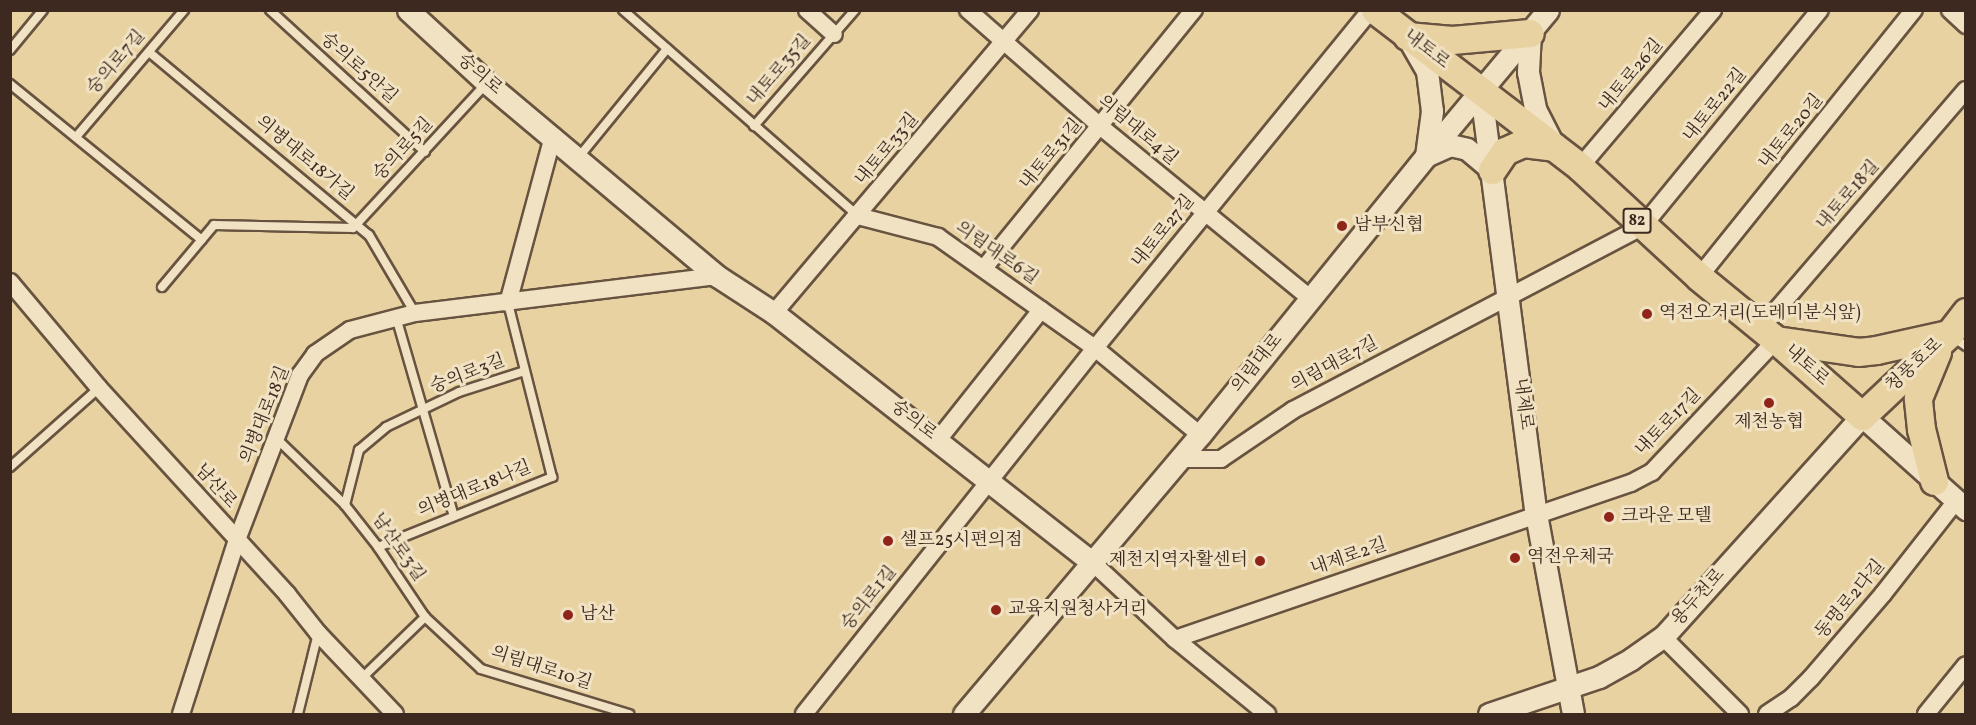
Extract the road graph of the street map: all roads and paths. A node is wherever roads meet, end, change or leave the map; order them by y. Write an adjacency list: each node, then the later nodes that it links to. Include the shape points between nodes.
1 (43, 10): 23 (lane)
2 (184, 10): 24 (lane, 숭의로7길)
3 (270, 10): 34 (lane, 숭의로5안길)
4 (408, 10): 25 (street, 숭의로)
5 (623, 10): 22 (lane, 의림대로6길)
6 (807, 10): 19 (street)
7 (855, 10): 19 (lane, 내토로35길)
8 (968, 10): 21 (street, 의림대로4길)
9 (1030, 10): 21 (street, 내토로33길)
10 (1194, 10): 30 (street, 내토로31길)
11 (1373, 10): 20 (main road, 내토로 / 82); 39 (street, 내토로27길)
12 (1548, 10): 18 (street, 의림대로)
13 (1713, 10): 37 (street, 내토로26길)
14 (1820, 10): 42 (street, 내토로22길)
15 (1914, 10): 46 (street, 내토로20길)
16 (1950, 10): 17 (street)
17 (1965, 25)
18 (1530, 33): 20 (main road, via 1452,40); 28 (street, 의림대로); 33 (street, via 1528,72 1535,109)
19 (834, 34): 29 (lane, 내토로35길)
20 (1406, 35): 28 (main road, 내토로 / 82); 35 (street, via 1427,71 1432,111)
21 (1004, 43): 30 (street, 의림대로4길); 40 (street, 내토로33길)
22 (667, 49): 29 (lane, 의림대로6길); 36 (lane)
23 (10, 50)
24 (149, 52): 32 (lane, 숭의로7길); 41 (lane, 의병대로18가길)
25 (487, 82): 31 (street, 숭의로); 34 (lane, 숭의로5길)
26 (10, 84): 32 (lane)
27 (1965, 90): 57 (street, 내토로18길)
28 (1481, 93): 33 (main road, 내토로 / 82); 35 (street, 의림대로); 38 (street, 내제로)
29 (754, 126): 40 (lane, 의림대로6길)
30 (1101, 127): 39 (street, 의림대로4길); 44 (street, 내토로31길)
31 (553, 136): 36 (street, 숭의로); 51 (street)
32 (76, 137): 43 (lane)
33 (1555, 147): 37 (main road, 내토로 / 82); 38 (main road, via 1523,143 1505,151)
34 (425, 152): 41 (lane, 숭의로5길)
35 (1426, 156): 38 (street, via 1450,145 1467,149); 50 (street, 의림대로)
36 (578, 158): 45 (street, 숭의로)
37 (1580, 167): 42 (main road, 내토로 / 82)
38 (1492, 170): 49 (street, 내제로)
39 (1206, 213): 50 (street, 의림대로4길); 59 (street, 내토로27길)
40 (858, 216): 44 (street, 의림대로6길, via 938,237); 55 (street, 내토로33길)
41 (357, 224): 43 (lane, via 353,228 214,225); 54 (lane, 의병대로18가길, via 369,235)
42 (1643, 226): 46 (main road, 내토로 / 82); 49 (street)
43 (202, 240): 48 (lane)
44 (984, 268): 52 (street, 의림대로6길)
45 (717, 276): 51 (street, 의병대로18길); 55 (street, 숭의로)
46 (1699, 277): 57 (main road, 내토로 / 82)
47 (10, 282): 61 (street, 남산로)
48 (162, 287)
49 (1508, 295): 67 (street, 의림대로7길, via 1293,410 1221,459); 73 (street, 내제로)
50 (1311, 299): 64 (street, 의림대로)
51 (508, 303): 54 (street, 의병대로18길); 60 (lane, 의병대로18나길)
52 (1041, 310): 59 (street, 의림대로6길); 66 (street)
53 (1965, 312): 58 (main road, 청풍호로)
54 (414, 313): 56 (street, 의병대로18길)
55 (774, 313): 66 (street, 숭의로)
56 (396, 317): 62 (lane); 65 (street, 의병대로18길, via 350,330 315,354 300,375)
57 (1769, 334): 58 (main road, via 1858,352); 63 (main road, 내토로 / 82); 73 (street, 내토로17길, via 1652,472 1631,483)
58 (1957, 340): 63 (main road, 청풍호로); 70 (main road, via 1932,361 1918,398)
59 (1095, 348): 64 (street, 의림대로6길); 69 (street, 내토로27길)
60 (525, 371): 62 (lane, 숭의로3길, via 459,392); 74 (lane, 의병대로18나길, via 552,477)
61 (99, 388): 68 (lane); 75 (street, 남산로)
62 (423, 411): 71 (lane, 숭의로3길, via 386,427 359,450); 74 (lane, 숭의로3길)
63 (1862, 416): 70 (street, 내토로); 80 (street, 용두천로)
64 (1200, 435): 67 (street, 의림대로)
65 (277, 439): 71 (lane, 남산로3길); 75 (street, 의병대로18길)
66 (938, 440): 69 (street, 숭의로)
67 (1180, 459): 77 (street, 의림대로)
68 (10, 467)
69 (990, 481): 77 (street, 숭의로); 89 (street, 숭의로1길)
70 (1934, 481): 72 (street, 내토로)
71 (345, 505): 76 (lane, 남산로3길)
72 (1960, 505): 95 (street, 동명로2다길, via 1811,678)
73 (1536, 514): 81 (street, 내제로2길); 84 (street, 내제로)
74 (454, 516): 76 (lane, 의병대로18나길)
75 (237, 540): 79 (street, 남산로); 85 (street, 의병대로18길)
76 (378, 547): 78 (lane, 남산로3길)
77 (1092, 562): 81 (street, 숭의로); 90 (street, 의림대로)
78 (425, 617): 83 (lane); 88 (lane, 의림대로10길, via 481,669)
79 (318, 633): 83 (street, 남산로); 86 (lane)
80 (1663, 637): 84 (street, 용두천로, via 1599,677); 94 (street)
81 (1175, 639): 91 (street, 숭의로)
82 (1965, 665): 96 (street)
83 (362, 678): 87 (street, 남산로)
84 (1568, 687): 92 (street, 용두천로); 93 (street, 내제로)
85 (181, 714)
86 (298, 714)
87 (395, 714)
88 (629, 714)
89 (804, 714)
90 (964, 714)
91 (1267, 714)
92 (1489, 714)
93 (1573, 714)
94 (1740, 714)
95 (1767, 714)
96 (1926, 714)

